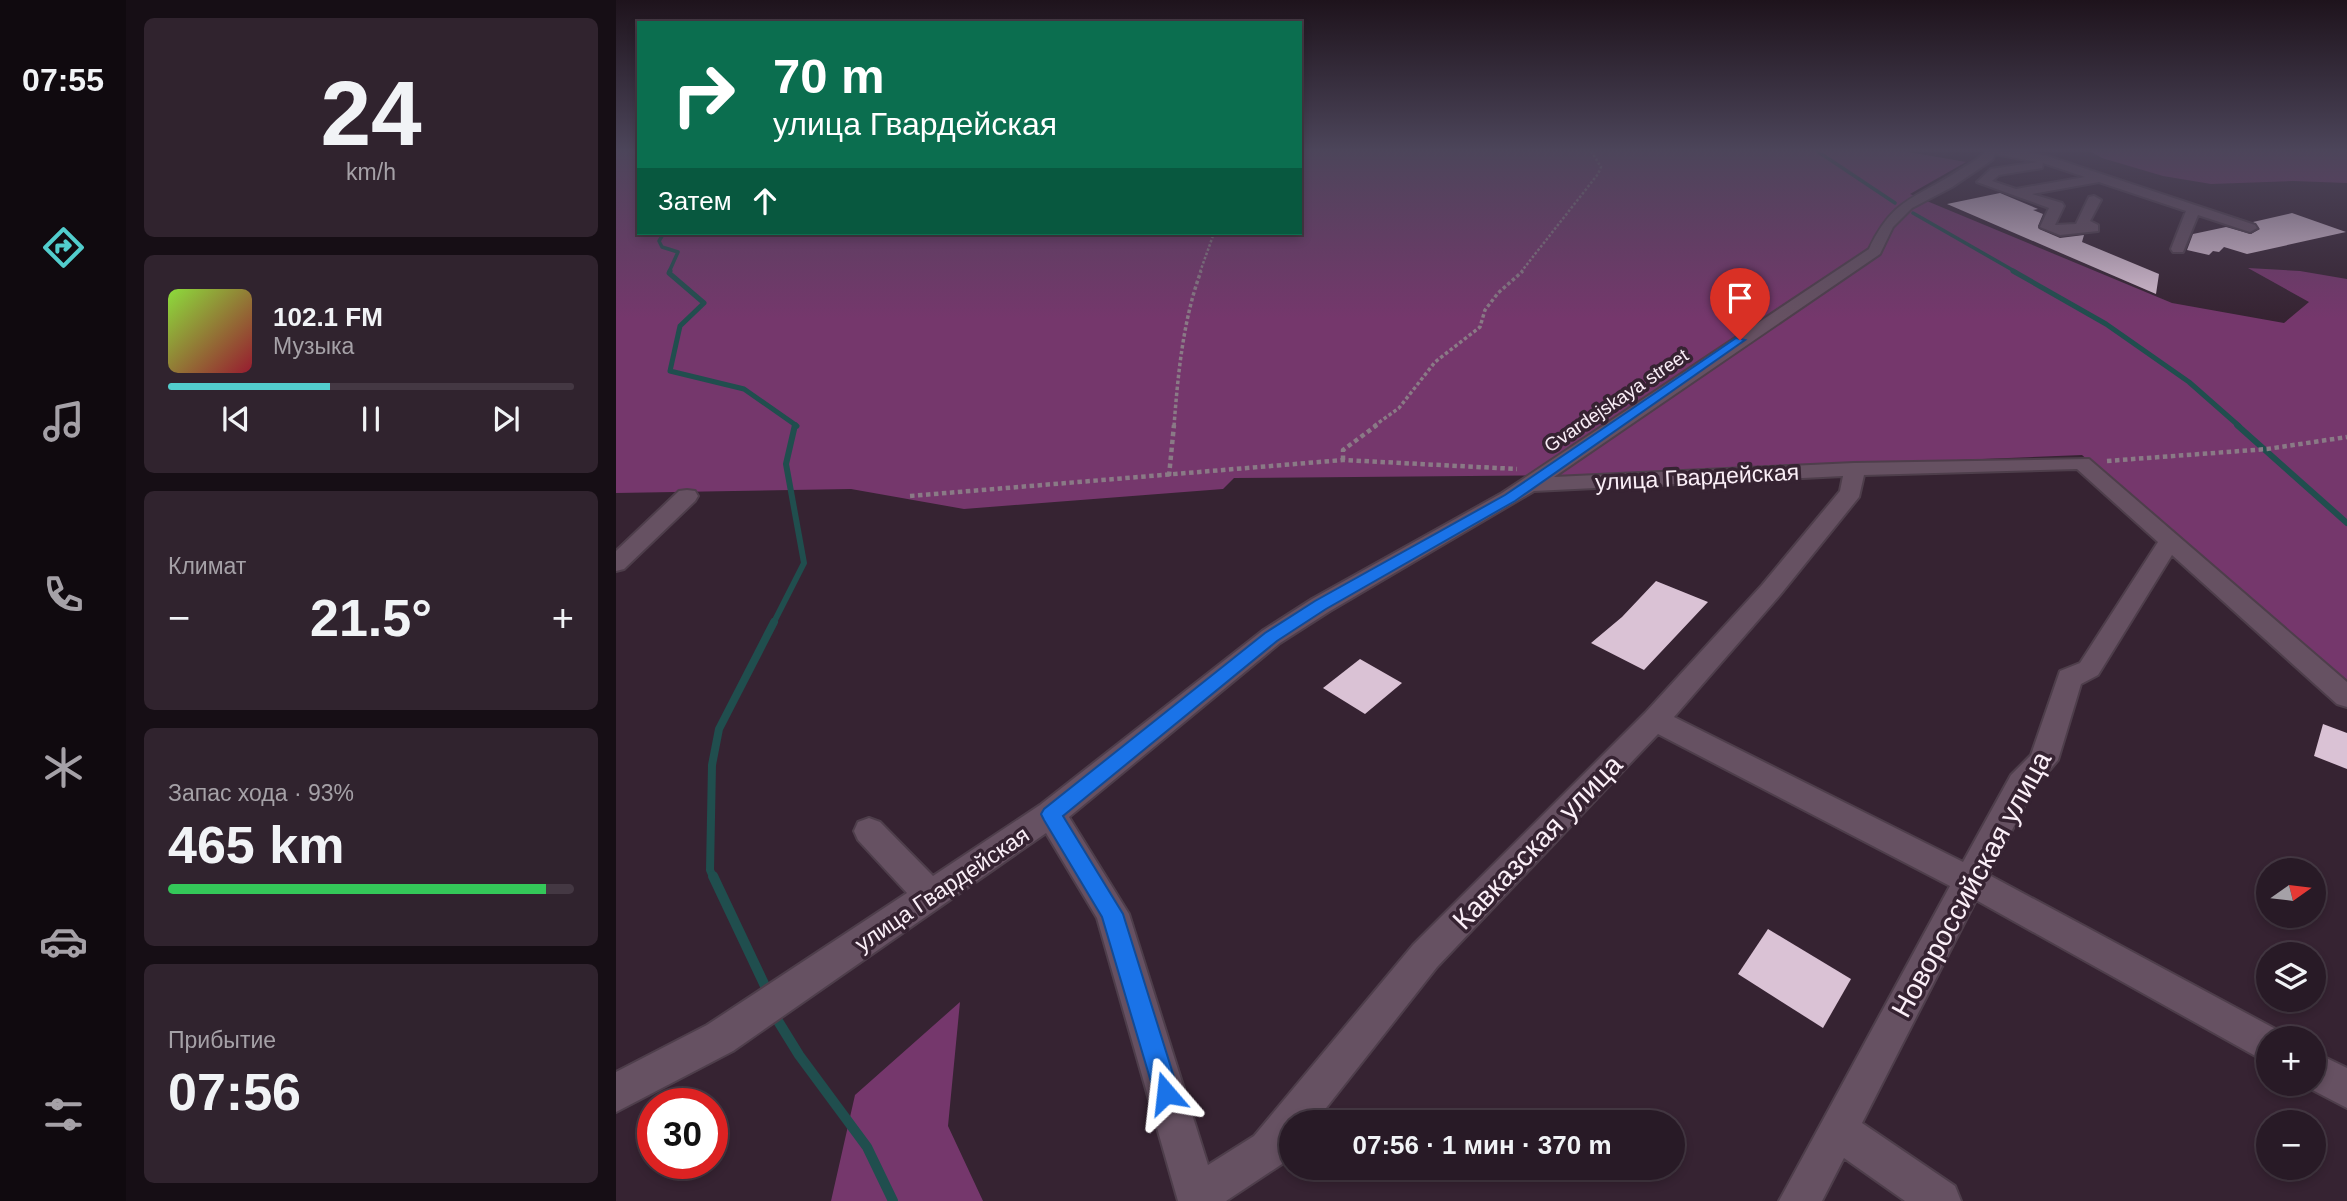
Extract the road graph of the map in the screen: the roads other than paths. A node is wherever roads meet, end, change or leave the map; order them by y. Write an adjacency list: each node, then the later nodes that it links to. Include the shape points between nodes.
1 (1905, 207): 9 (street, Gvardejskaya street, via 1887,225 1875,251)
2 (2047, 207): 5 (street)
3 (2188, 207): 4 (street)
4 (2194, 209): 6 (street); 7 (street)
5 (2062, 213): 5 (street, via 2091,219 2058,233 2047,227)
6 (2250, 228)
7 (2178, 248)
8 (1854, 469): 9 (street, улица Гвардейская); 11 (street, улица Гвардейская, via 2082,463); 14 (street, Кавказская улица, via 1851,492)
9 (1539, 478): 15 (street, улица Гвардейская, via 1271,637)
10 (687, 496): 12 (street)
11 (2169, 542): 13 (street); 17 (street, Новороссийская улица, via 2089,669 2069,678 2044,760 2021,783)
12 (616, 564)
13 (2347, 697)
14 (1655, 720): 17 (street); 24 (street, Кавказская улица, via 1425,956 1268,1150)
15 (1051, 814): 18 (street, улица Гвардейская); 24 (street, via 1112,914)
16 (869, 831): 18 (street)
17 (1971, 881): 19 (street); 23 (street, Новороссийская улица)
18 (932, 897): 22 (street, улица Гвардейская, via 720,1038)
19 (2256, 1038)
20 (2326, 1077): 21 (street)
21 (2347, 1089)
22 (616, 1093)
23 (1837, 1130): 25 (street, Новороссийская улица); 26 (street)
24 (1198, 1198)
25 (1800, 1201)
26 (1940, 1201)

